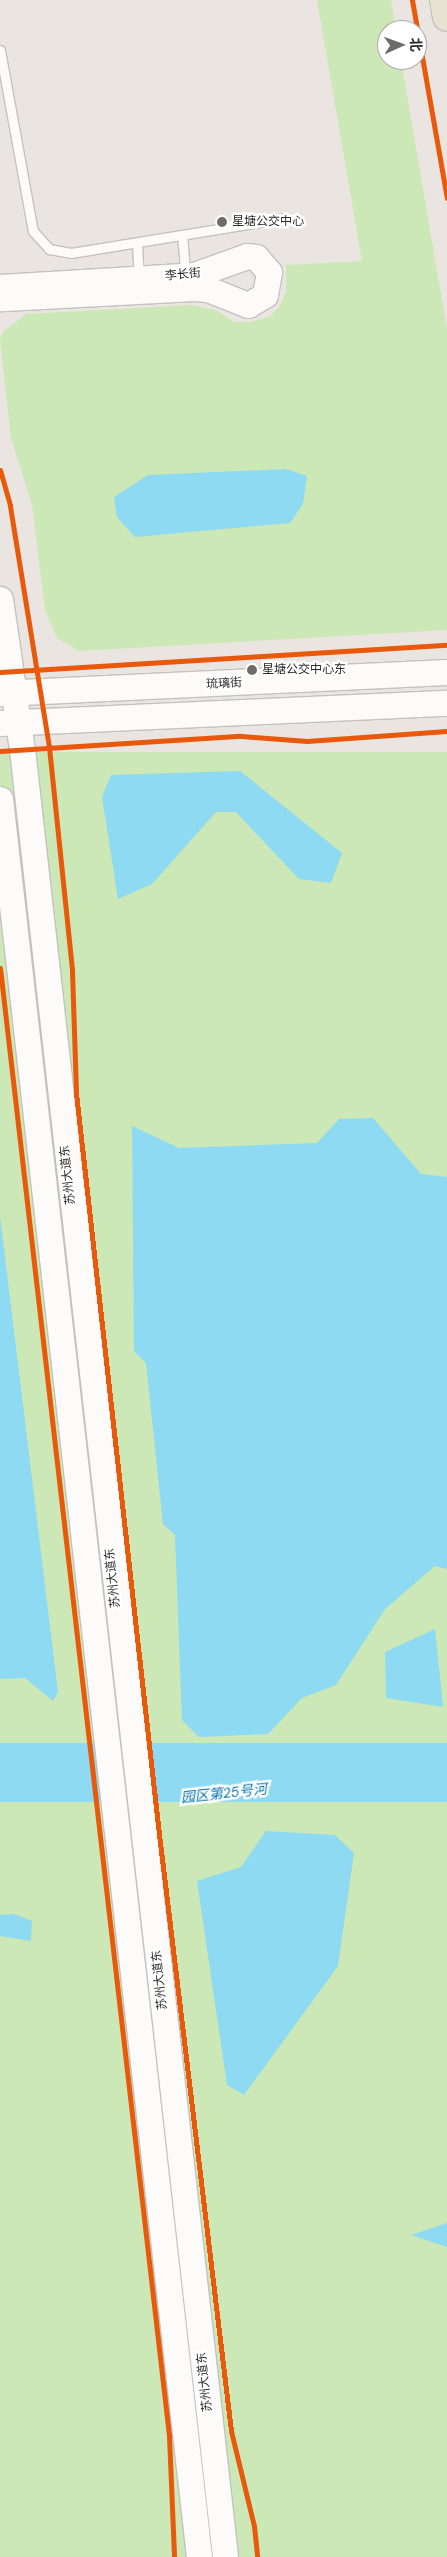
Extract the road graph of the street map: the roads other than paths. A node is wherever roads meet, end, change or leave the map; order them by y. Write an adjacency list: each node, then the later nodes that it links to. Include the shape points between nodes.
1 (444, 0): 2 (main road)
2 (447, 17)
3 (0, 50): 4 (lane)
4 (10, 105): 5 (lane); 8 (lane, via 32,231 38,241 49,249 65,253)
5 (0, 107)
6 (284, 218): 7 (lane)
7 (182, 235): 8 (lane); 9 (lane)
8 (137, 243): 10 (lane)
9 (185, 276): 10 (main road, 李长街); 12 (main road, 李长街, via 211,272 247,256 256,257 264,265 269,284 265,295 248,305 208,289 194,288)
10 (139, 278): 11 (main road, 李长街)
11 (0, 287)
12 (0, 298)
13 (0, 599): 15 (main road, 苏州大道东)
14 (447, 672): 15 (main road, 琉璃街)
15 (7, 693): 17 (main road, 苏州大道东)
16 (447, 702): 17 (main road)
17 (9, 722): 20 (main road, 苏州大道东, via 143,1836)
18 (0, 799): 19 (main road, 苏州大道东)
19 (199, 2557)
20 (225, 2557)

